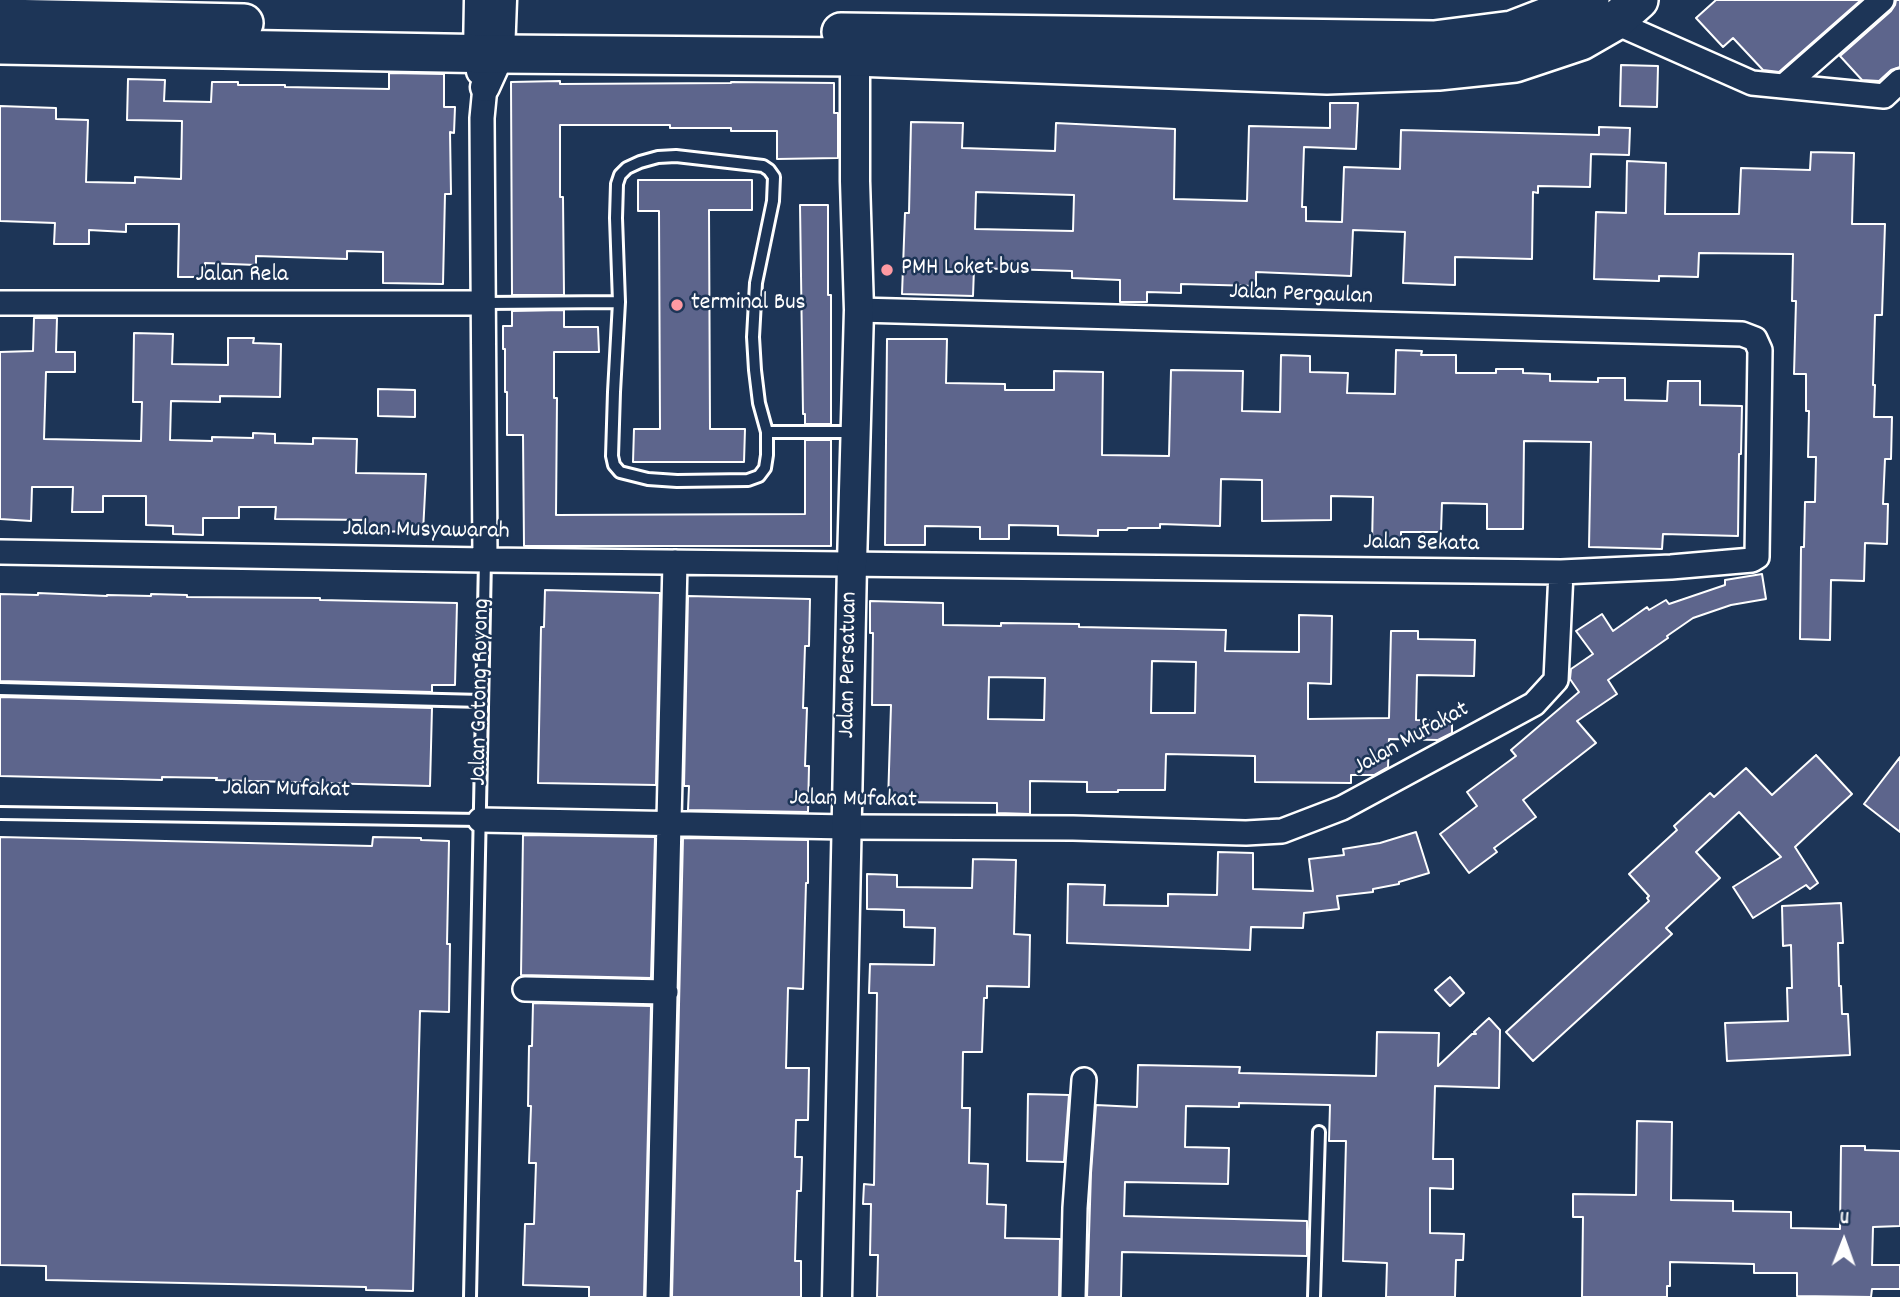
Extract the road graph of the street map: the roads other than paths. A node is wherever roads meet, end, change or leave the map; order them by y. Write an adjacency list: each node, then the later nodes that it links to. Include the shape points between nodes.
1 (1882, 0): 8 (street)
2 (1604, 5): 5 (highway, via 1512,30 1434,40); 8 (street, via 1752,83)
3 (0, 18): 4 (highway)
4 (489, 36): 5 (highway); 6 (highway); 11 (street, Jalan Gotong Royong, via 482,118)
5 (854, 45): 12 (street, Jalan Persatuan)
6 (0, 46)
7 (1900, 81): 8 (street, via 1884,96)
8 (1784, 86)
9 (619, 302): 11 (lane); 14 (lane, via 612,456 620,472 677,481 748,480 765,468); 14 (lane, via 617,184 627,168 649,159 676,156 769,170 775,189 756,283 753,337 759,403)
10 (0, 303): 11 (street, Jalan Rela)
11 (484, 303): 17 (street, Jalan Gotong Royong)
12 (859, 310): 13 (street, Jalan Pergaulan); 15 (street, Jalan Persatuan)
13 (1742, 334): 20 (street, Jalan Sekata, via 1755,340 1760,350 1757,557 1671,568)
14 (767, 432): 15 (lane)
15 (856, 432): 19 (street, Jalan Persatuan)
16 (0, 552): 17 (street, Jalan Musyawarah)
17 (485, 560): 18 (street, Jalan Musyawarah); 22 (lane, Jalan Gotong Royong)
18 (675, 562): 19 (street, Jalan Musyawarah); 25 (street)
19 (852, 564): 20 (street, Jalan Sekata); 26 (street, Jalan Persatuan)
20 (1561, 572): 26 (street, Jalan Mufakat, via 1556,680 1534,704 1342,808 1282,831)
21 (0, 689): 22 (lane)
22 (482, 701): 24 (lane, Jalan Gotong Royong)
23 (0, 813): 24 (lane, Jalan Mufakat)
24 (480, 820): 25 (street, Jalan Mufakat); 31 (lane, Jalan Gotong Royong)
25 (668, 824): 26 (street, Jalan Mufakat); 28 (street)
26 (847, 827): 33 (street, Jalan Persatuan)
27 (525, 989): 28 (street)
28 (666, 992): 32 (street)
29 (1084, 1080): 34 (street)
30 (1319, 1132): 35 (lane)
31 (470, 1297)
32 (658, 1297)
33 (837, 1297)
34 (1073, 1297)
35 (1314, 1297)

